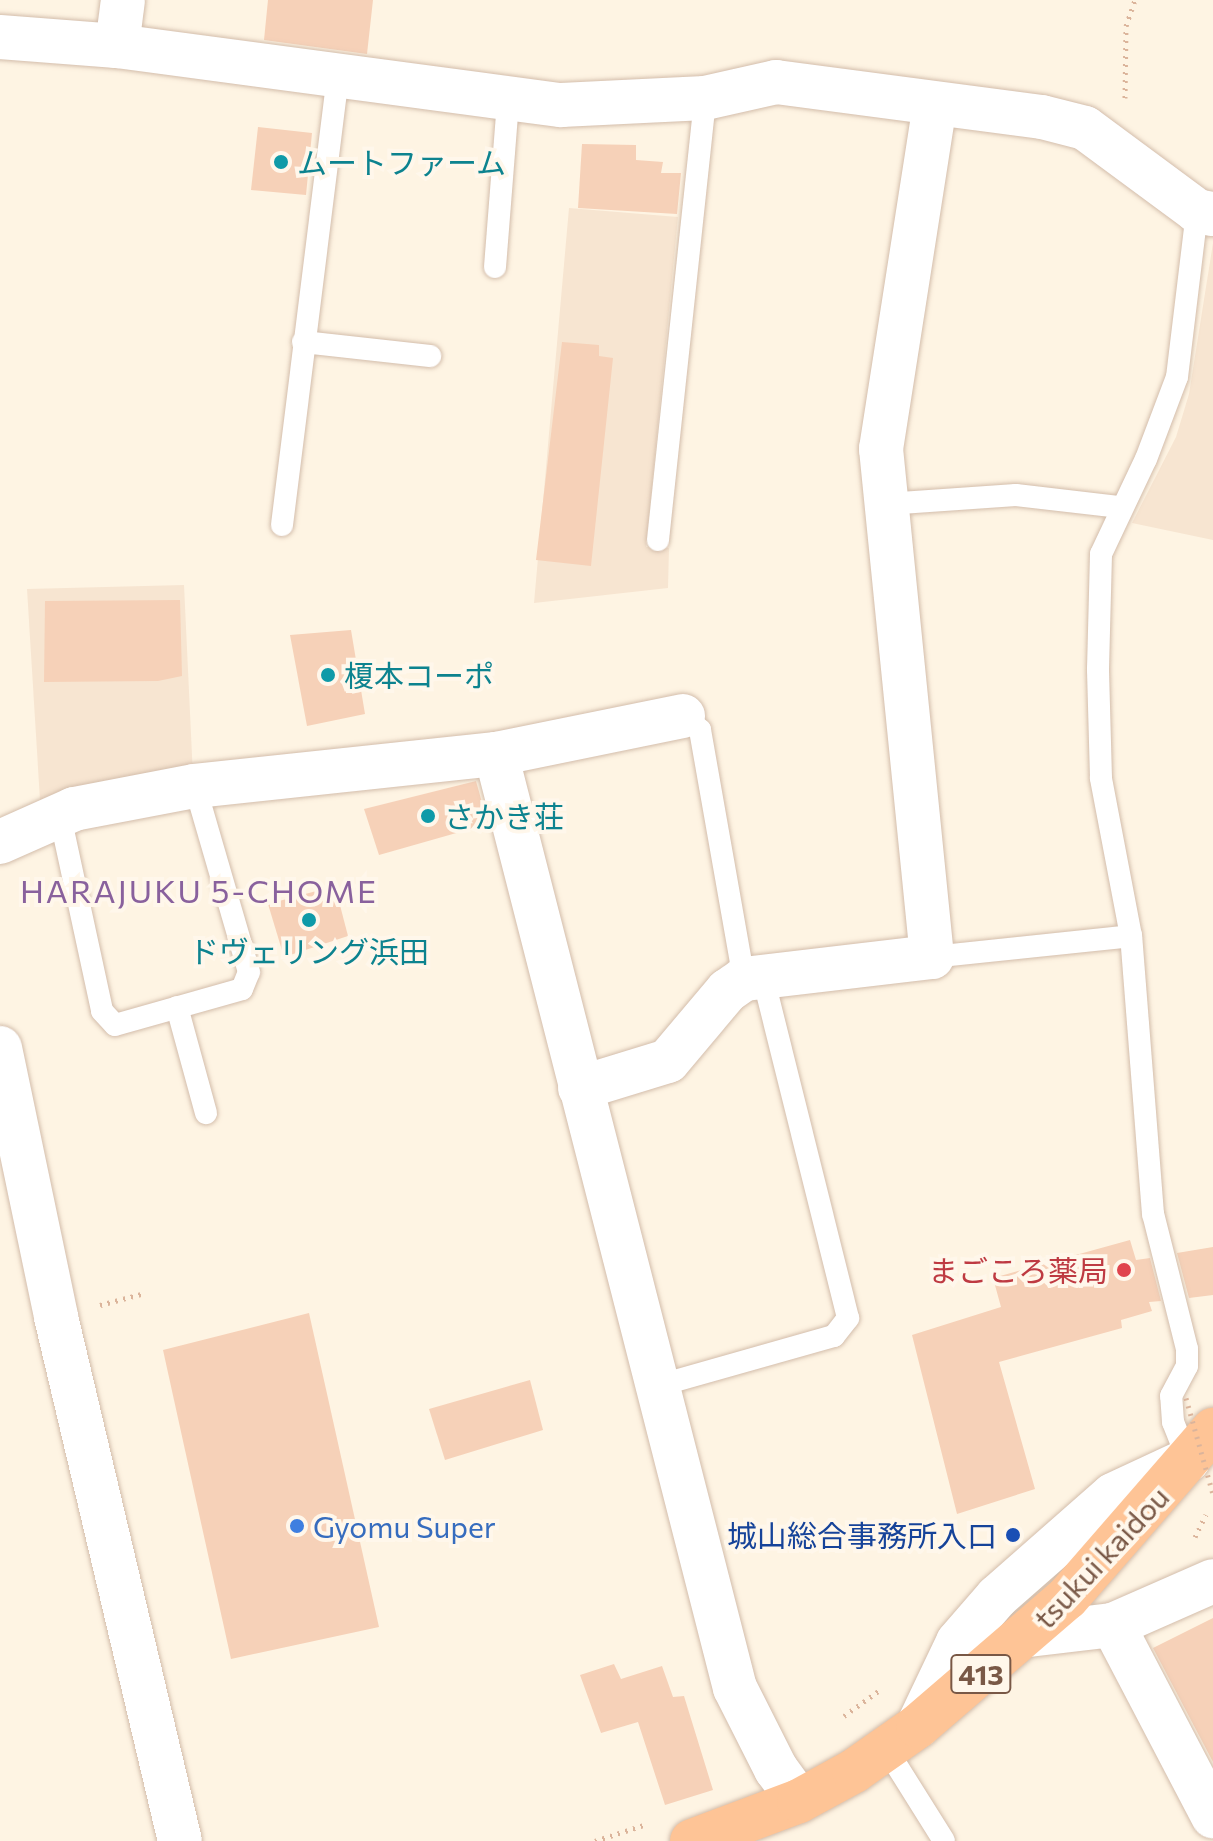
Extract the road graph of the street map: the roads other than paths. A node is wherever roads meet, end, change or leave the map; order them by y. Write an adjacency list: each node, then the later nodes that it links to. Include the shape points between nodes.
1 (123, 0): 3 (street)
2 (0, 37): 3 (street)
3 (117, 46): 4 (street)
4 (338, 78): 6 (street); 10 (lane)
5 (705, 98): 6 (street, via 610,106); 7 (street, via 776,82); 15 (lane)
6 (508, 101): 9 (lane)
7 (935, 104): 8 (street, via 1042,117 1085,128); 12 (street, via 882,426)
8 (1205, 212): 13 (lane, via 1177,377 1146,459)
9 (495, 267)
10 (303, 342): 11 (lane); 14 (lane)
11 (430, 356)
12 (886, 504): 13 (lane, via 1016,495); 22 (street)
13 (1120, 507): 21 (lane, via 1101,554 1099,715 1101,778)
14 (282, 525)
15 (658, 540)
16 (683, 716): 17 (street); 23 (lane, via 700,730)
17 (496, 754): 18 (street); 26 (street)
18 (195, 786): 19 (street); 24 (lane, via 249,972 242,989)
19 (60, 816): 20 (street); 24 (lane, via 102,1011 115,1025)
20 (0, 842)
21 (1131, 936): 22 (lane); 29 (lane, via 1153,1214 1187,1349 1187,1366 1171,1396 1173,1422)
22 (932, 957): 23 (street)
23 (753, 978): 26 (street, via 727,991 668,1061); 28 (lane, via 848,1318 834,1336)
24 (177, 1007): 27 (lane)
25 (0, 1048): 36 (street, via 56,1317)
26 (580, 1088): 28 (street)
27 (206, 1113)
28 (657, 1386): 34 (street, via 735,1688 776,1769)
29 (1207, 1471): 32 (highway, tsukui kaidou / 413, via 1131,1531); 33 (street, via 1113,1495 997,1597 958,1642)
30 (1213, 1581): 31 (street)
31 (1113, 1625): 32 (street); 35 (street)
32 (1029, 1635): 33 (highway, tsukui kaidou / 413)
33 (902, 1738): 34 (highway, tsukui kaidou / 413); 38 (lane)
34 (799, 1801): 37 (highway, tsukui kaidou / 413)
35 (1213, 1816)
36 (180, 1841)
37 (692, 1841)
38 (944, 1841)

